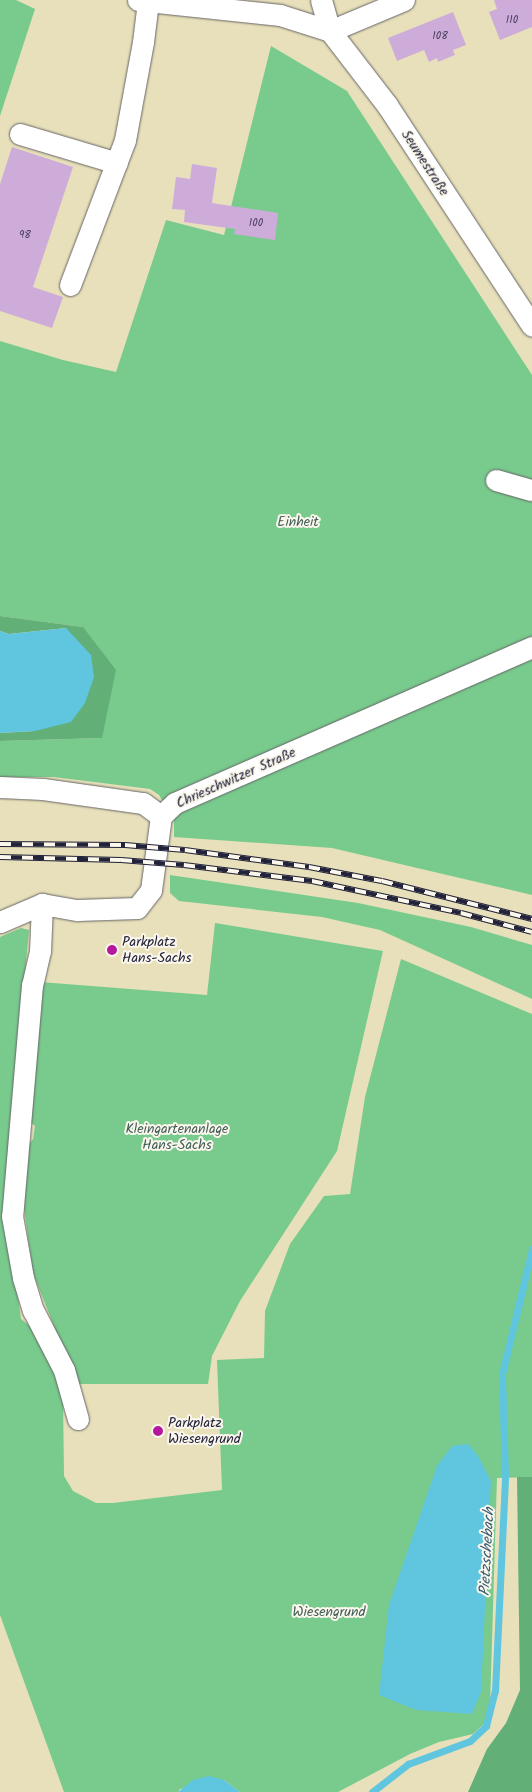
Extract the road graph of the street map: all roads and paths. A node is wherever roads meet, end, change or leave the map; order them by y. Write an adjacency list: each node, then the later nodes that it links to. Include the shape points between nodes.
1 (321, 0): 4 (street, Seumestraße)
2 (404, 0): 4 (street)
3 (143, 1): 4 (street, via 280,15); 6 (street, via 143,42 125,140)
4 (330, 31): 8 (street, Seumestraße, via 387,105)
5 (20, 134): 6 (street)
6 (117, 163): 7 (street)
7 (70, 285)
8 (532, 326)
9 (496, 480): 10 (street)
10 (532, 490)
11 (532, 647): 13 (street, Chrieschwitzer Straße, via 175,803)
12 (0, 787): 13 (street, via 43,788 143,803)
13 (161, 816): 14 (street, Chrieschwitzer Straße, via 151,890 137,908 77,910)
14 (42, 904): 15 (street); 16 (street, via 40,951 32,985 12,1216 23,1278 33,1310 64,1370)
15 (0, 922)
16 (78, 1419)

